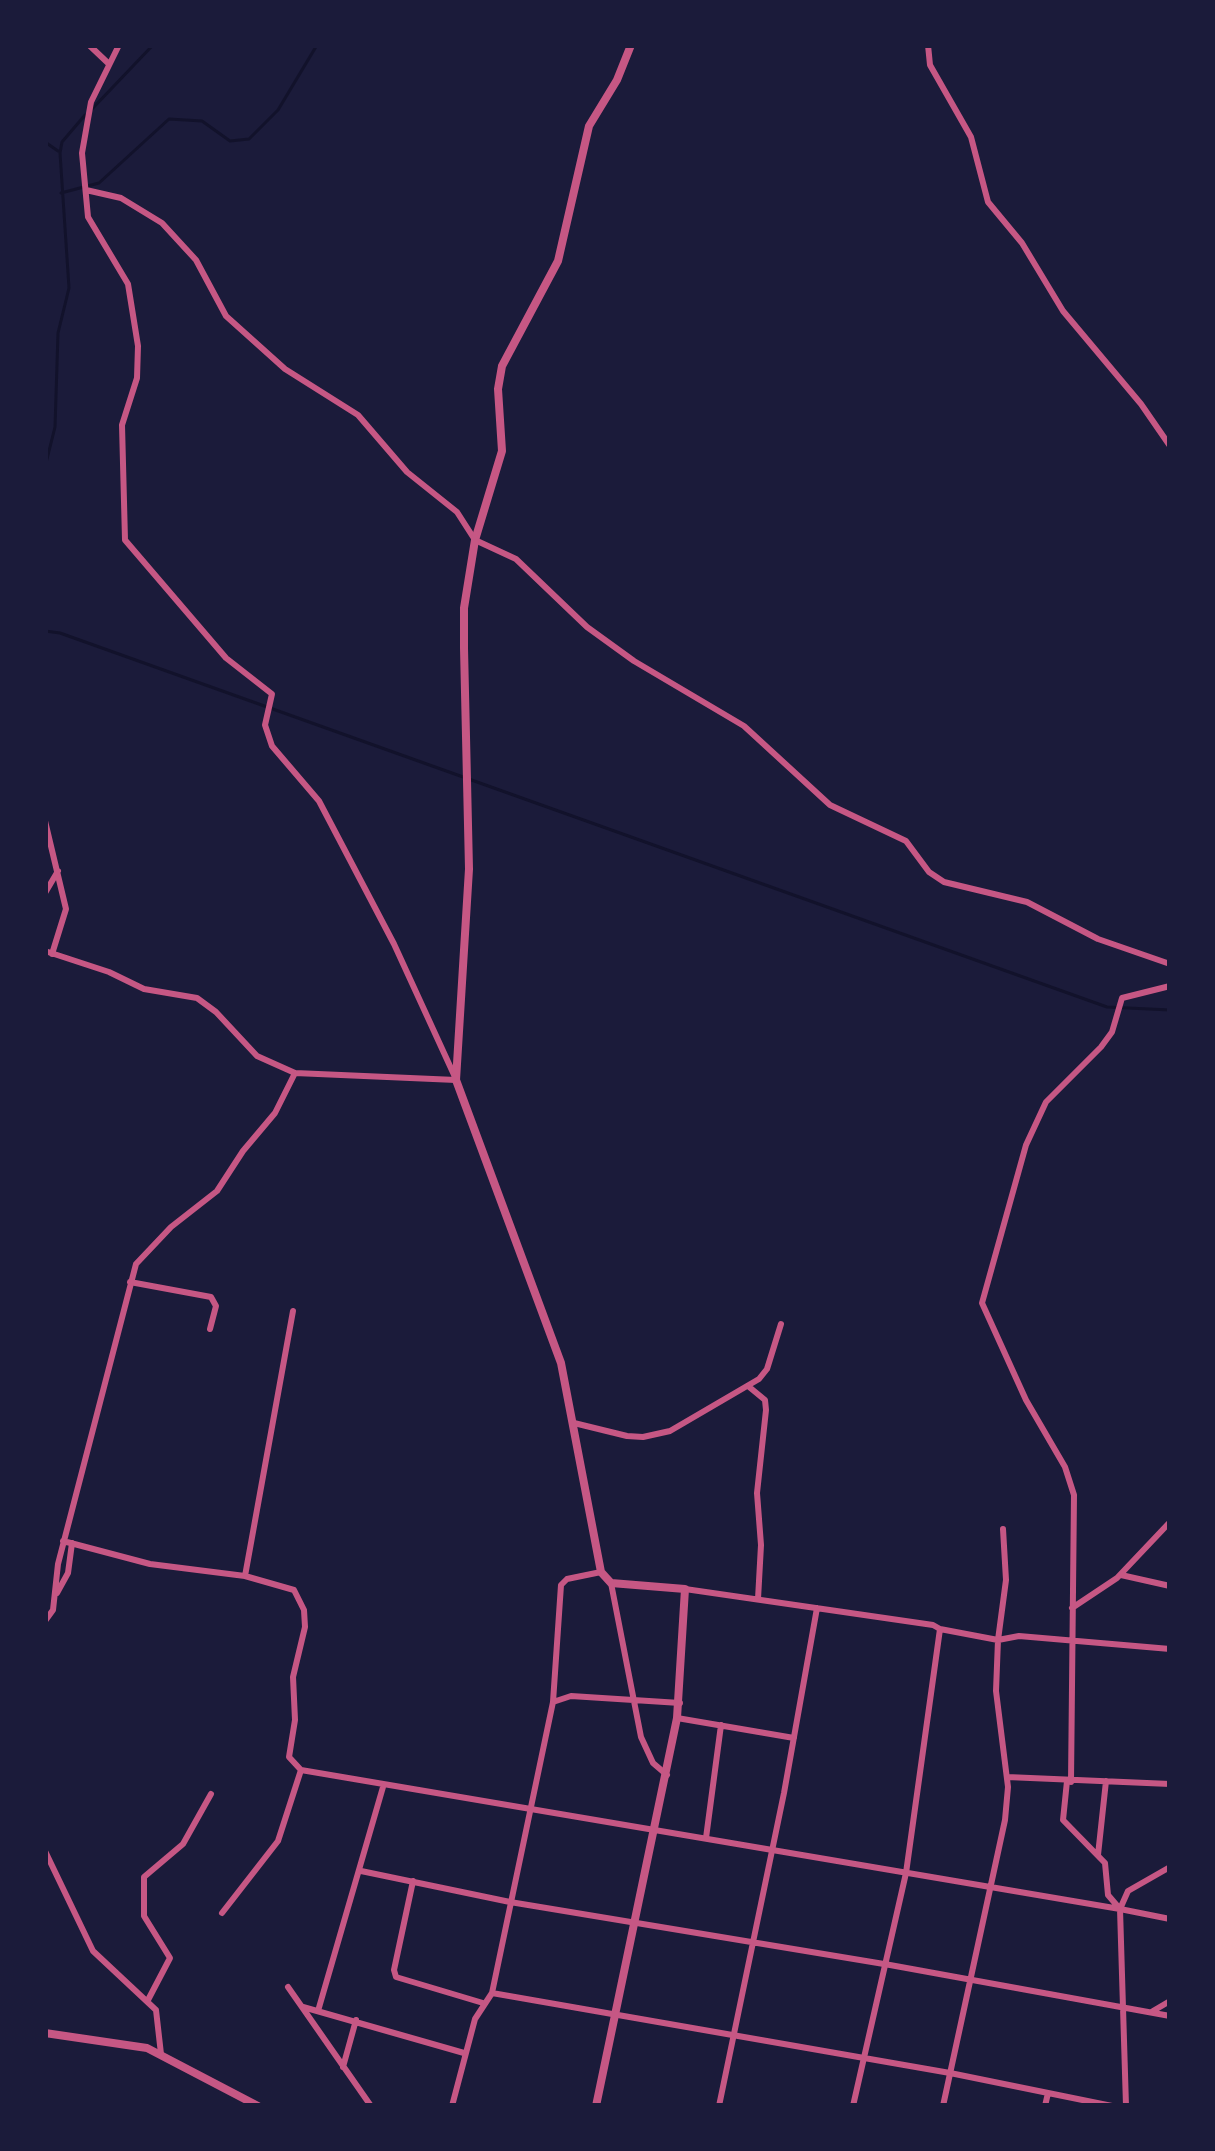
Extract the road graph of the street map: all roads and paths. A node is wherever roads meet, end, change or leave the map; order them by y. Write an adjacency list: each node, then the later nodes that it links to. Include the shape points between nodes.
1 (89, 45): 5 (street)
2 (119, 45): 5 (street)
3 (631, 45): 8 (street, via 589,126 558,261 502,366 502,451)
4 (928, 45): 7 (street, via 930,64 971,137 988,202)
5 (109, 64): 6 (street, via 87,114)
6 (86, 190): 8 (street, via 121,198 162,223 196,260 226,316 285,369 372,428); 16 (street, via 88,218 128,284 138,346 122,425 125,540 226,658 268,688 267,734 276,753 319,801)
7 (1170, 446)
8 (475, 540): 13 (street, via 516,559 634,662 751,731 830,805 906,842 932,875 1027,902); 16 (street, via 464,608 470,869)
9 (45, 821): 10 (street)
10 (58, 872): 11 (street); 12 (street, via 66,908)
11 (45, 893)
12 (49, 953): 15 (street, via 144,989 197,998 257,1056)
13 (1170, 964)
14 (1170, 986): 34 (street, via 1122,998 1112,1032 1052,1092 982,1303 1069,1476)
15 (295, 1073): 16 (street); 17 (street, via 217,1191 144,1254)
16 (456, 1080): 22 (street, via 556,1346)
17 (130, 1282): 20 (street, via 211,1297); 25 (street)
18 (293, 1311): 28 (street)
19 (781, 1324): 21 (street, via 766,1369)
20 (210, 1329)
21 (748, 1386): 22 (street, via 656,1435); 32 (street, via 766,1410)
22 (574, 1423): 26 (street)
23 (1170, 1522): 27 (street)
24 (1003, 1529): 37 (street)
25 (68, 1542): 28 (street, via 178,1570); 35 (street)
26 (601, 1572): 29 (street); 41 (street, via 561,1585)
27 (1120, 1575): 30 (street); 34 (street)
28 (245, 1576): 46 (street, via 294,1590 304,1610 289,1750)
29 (611, 1582): 31 (street); 40 (street)
30 (1170, 1586)
31 (685, 1589): 32 (street); 42 (street)
32 (758, 1599): 33 (street)
33 (817, 1608): 36 (street); 45 (street)
34 (1072, 1608): 38 (street)
35 (45, 1621)
36 (936, 1627): 37 (street); 62 (street)
37 (998, 1640): 38 (street); 48 (street)
38 (1075, 1644): 39 (street); 50 (street)
39 (1170, 1649)
40 (633, 1701): 41 (street); 42 (street); 47 (street, via 649,1756)
41 (553, 1702): 54 (street)
42 (680, 1703): 43 (street)
43 (677, 1718): 44 (street); 47 (street)
44 (721, 1725): 45 (street); 56 (street)
45 (794, 1738): 57 (street)
46 (302, 1770): 52 (street); 67 (street, via 278,1841)
47 (667, 1774): 55 (street)
48 (1007, 1777): 50 (street); 64 (street)
49 (1106, 1781): 50 (street); 51 (street); 59 (street)
50 (1069, 1782): 59 (street, via 1063,1820)
51 (1170, 1784)
52 (383, 1786): 54 (street); 61 (street)
53 (211, 1794): 75 (street, via 183,1844 144,1877 142,1906 170,1958)
54 (530, 1806): 55 (street); 65 (street)
55 (654, 1828): 56 (street); 69 (street)
56 (706, 1838): 57 (street)
57 (772, 1850): 62 (street); 70 (street)
58 (45, 1851): 75 (street, via 93,1951)
59 (1098, 1856): 66 (street)
60 (1170, 1868): 66 (street, via 1127,1891)
61 (361, 1871): 63 (street); 80 (street)
62 (906, 1873): 64 (street); 71 (street)
63 (413, 1881): 65 (street); 77 (street, via 396,1977)
64 (991, 1888): 66 (street); 72 (street)
65 (510, 1902): 69 (street); 74 (street)
66 (1120, 1909): 68 (street); 79 (street)
67 (222, 1912)
68 (1170, 1919)
69 (632, 1922): 70 (street); 82 (street)
70 (752, 1942): 71 (street); 86 (street)
71 (884, 1965): 72 (street); 89 (street)
72 (972, 1980): 79 (street); 91 (street)
73 (288, 1987): 78 (street)
74 (492, 1993): 77 (street); 82 (street)
75 (148, 2000): 88 (street, via 159,2018)
76 (1170, 2001): 81 (street)
77 (482, 2003): 87 (street)
78 (302, 2007): 80 (street); 90 (street)
79 (1124, 2009): 81 (street); 102 (street)
80 (318, 2011): 84 (street)
81 (1149, 2012): 83 (street)
82 (614, 2013): 86 (street); 96 (street)
83 (1170, 2016)
84 (356, 2020): 87 (street); 90 (street)
85 (45, 2033): 88 (street)
86 (734, 2035): 89 (street); 97 (street)
87 (464, 2053): 95 (street)
88 (161, 2054): 93 (street)
89 (865, 2058): 91 (street); 98 (street)
90 (343, 2067): 94 (street)
91 (950, 2073): 92 (street); 99 (street)
92 (1048, 2093): 100 (street); 101 (street)
93 (258, 2106)
94 (371, 2106)
95 (452, 2106)
96 (596, 2106)
97 (719, 2106)
98 (854, 2106)
99 (943, 2106)
100 (1045, 2106)
101 (1112, 2106)
102 (1126, 2106)

